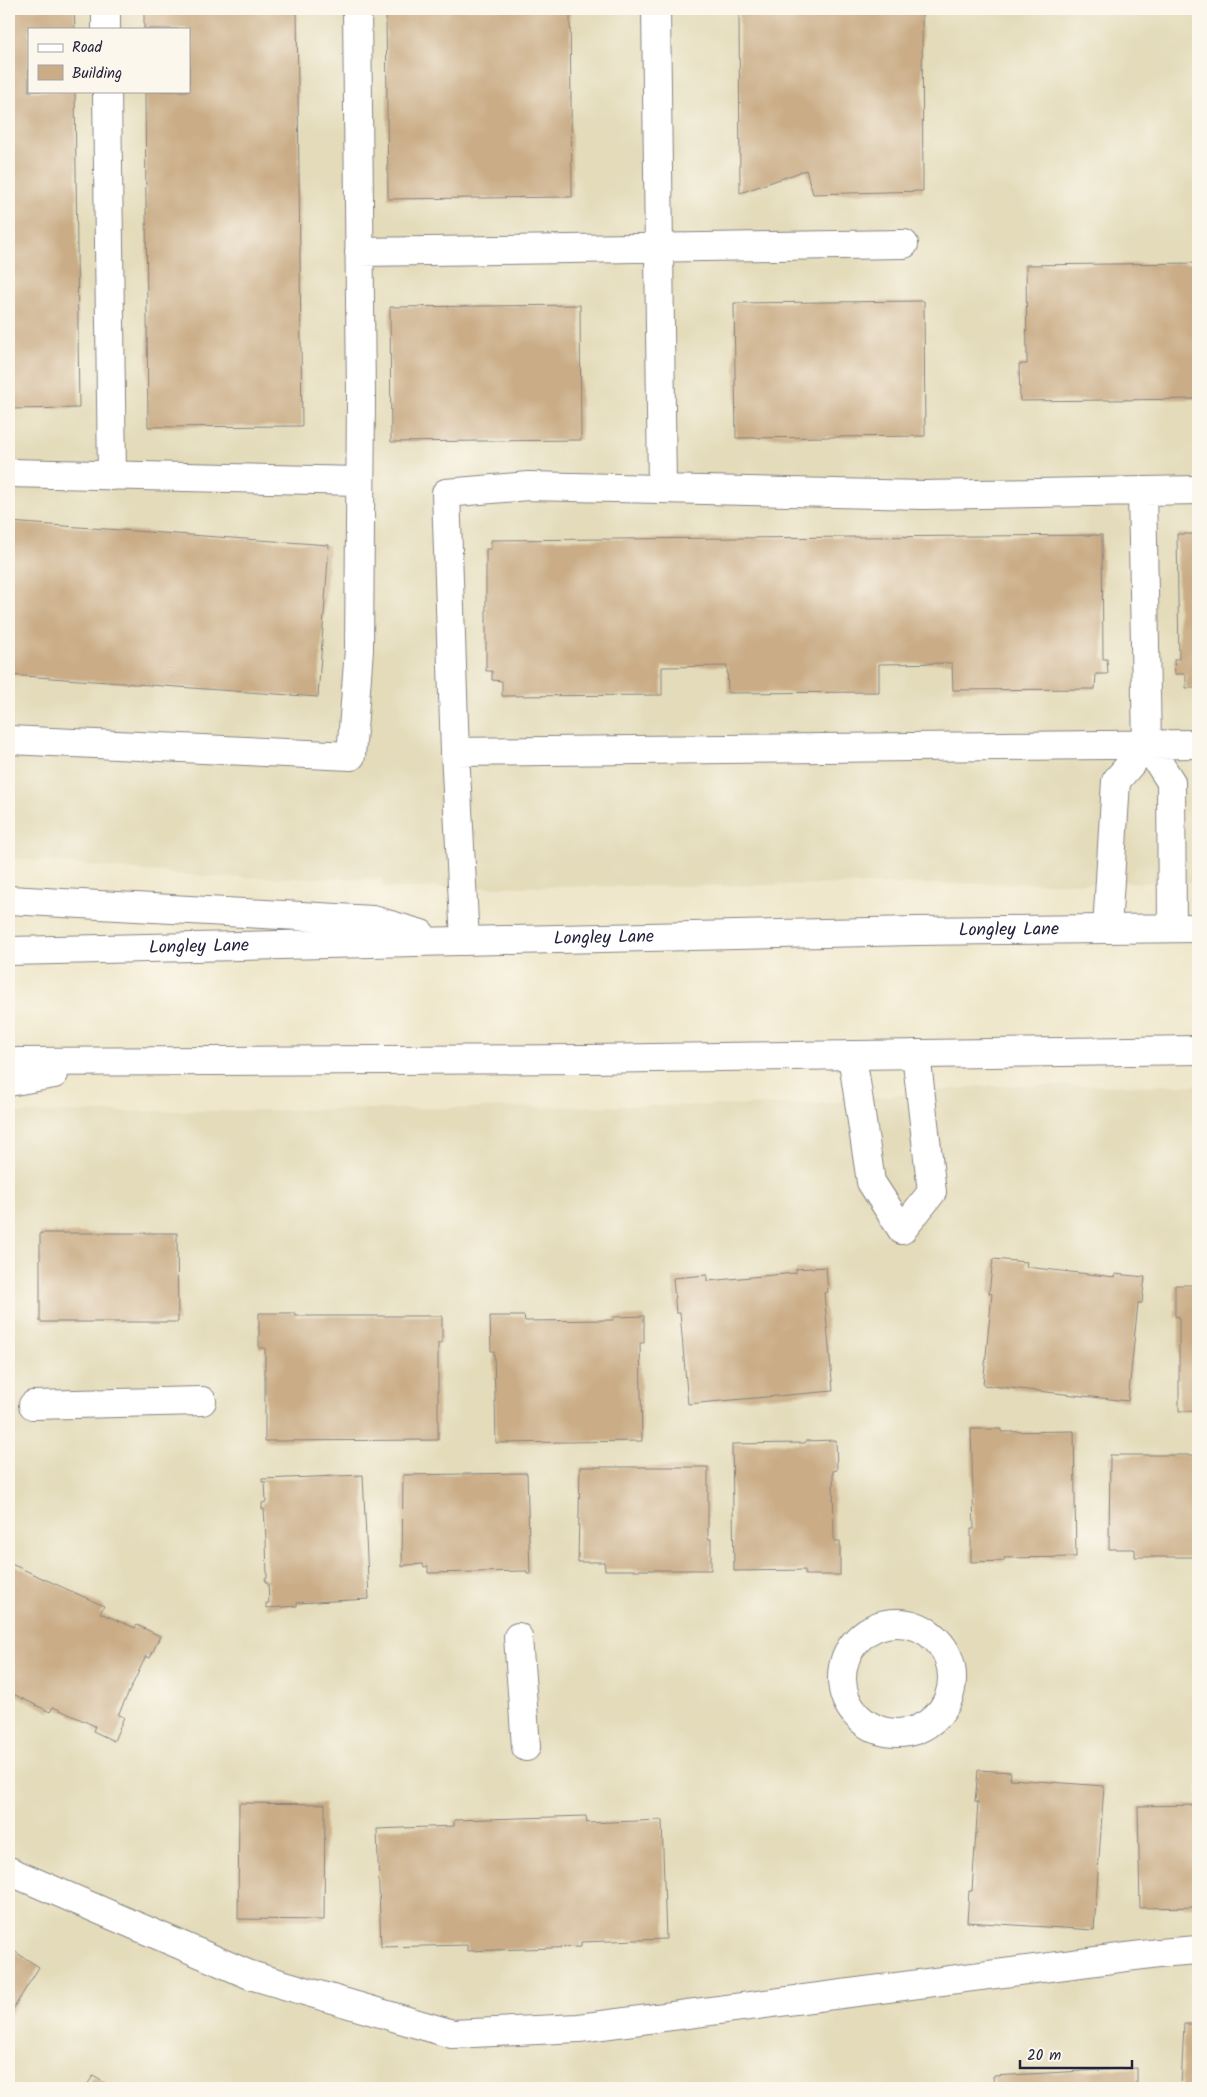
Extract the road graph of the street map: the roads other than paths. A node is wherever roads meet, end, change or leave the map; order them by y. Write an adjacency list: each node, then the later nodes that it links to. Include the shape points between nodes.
1 (106, 9): 4 (main road)
2 (357, 9): 8 (main road)
3 (656, 9): 7 (main road)
4 (106, 28)
5 (107, 92): 10 (main road)
6 (904, 244): 7 (main road)
7 (659, 248): 8 (main road); 12 (main road)
8 (360, 252): 11 (main road)
9 (9, 473): 10 (main road)
10 (112, 476): 11 (main road)
11 (360, 480): 15 (main road, via 359,649 351,756)
12 (662, 489): 14 (main road, via 923,495); 18 (main road, via 528,486 446,492)
13 (1198, 490): 14 (main road)
14 (1142, 491): 17 (main road)
15 (9, 740)
16 (1198, 744): 17 (main road)
17 (1146, 746): 18 (main road); 20 (main road, via 1171,782); 21 (main road, via 1116,781)
18 (455, 752): 22 (main road)
19 (9, 900): 22 (main road, via 373,920)
20 (1185, 928): 21 (main road, Longley Lane)
21 (1107, 929): 22 (main road, Longley Lane)
22 (454, 942): 23 (main road, Longley Lane)
23 (9, 951)
24 (1198, 1050): 25 (main road)
25 (916, 1054): 26 (main road); 26 (main road, via 932,1192 902,1230 871,1182)
26 (852, 1055): 28 (main road)
27 (9, 1062): 28 (main road)
28 (121, 1062): 29 (main road)
29 (9, 1082)
30 (202, 1401): 31 (main road)
31 (33, 1405)
32 (886, 1623): 32 (main road, via 870,1629 856,1640 846,1655 841,1672 842,1690 860,1720 876,1730 894,1734 914,1732 931,1723 943,1709 952,1692 953,1673 937,1639 921,1628 904,1623)
33 (518, 1636): 34 (main road)
34 (526, 1747)
35 (9, 1871): 36 (main road, via 250,1975 452,2034 579,2028)
36 (1198, 1950)

